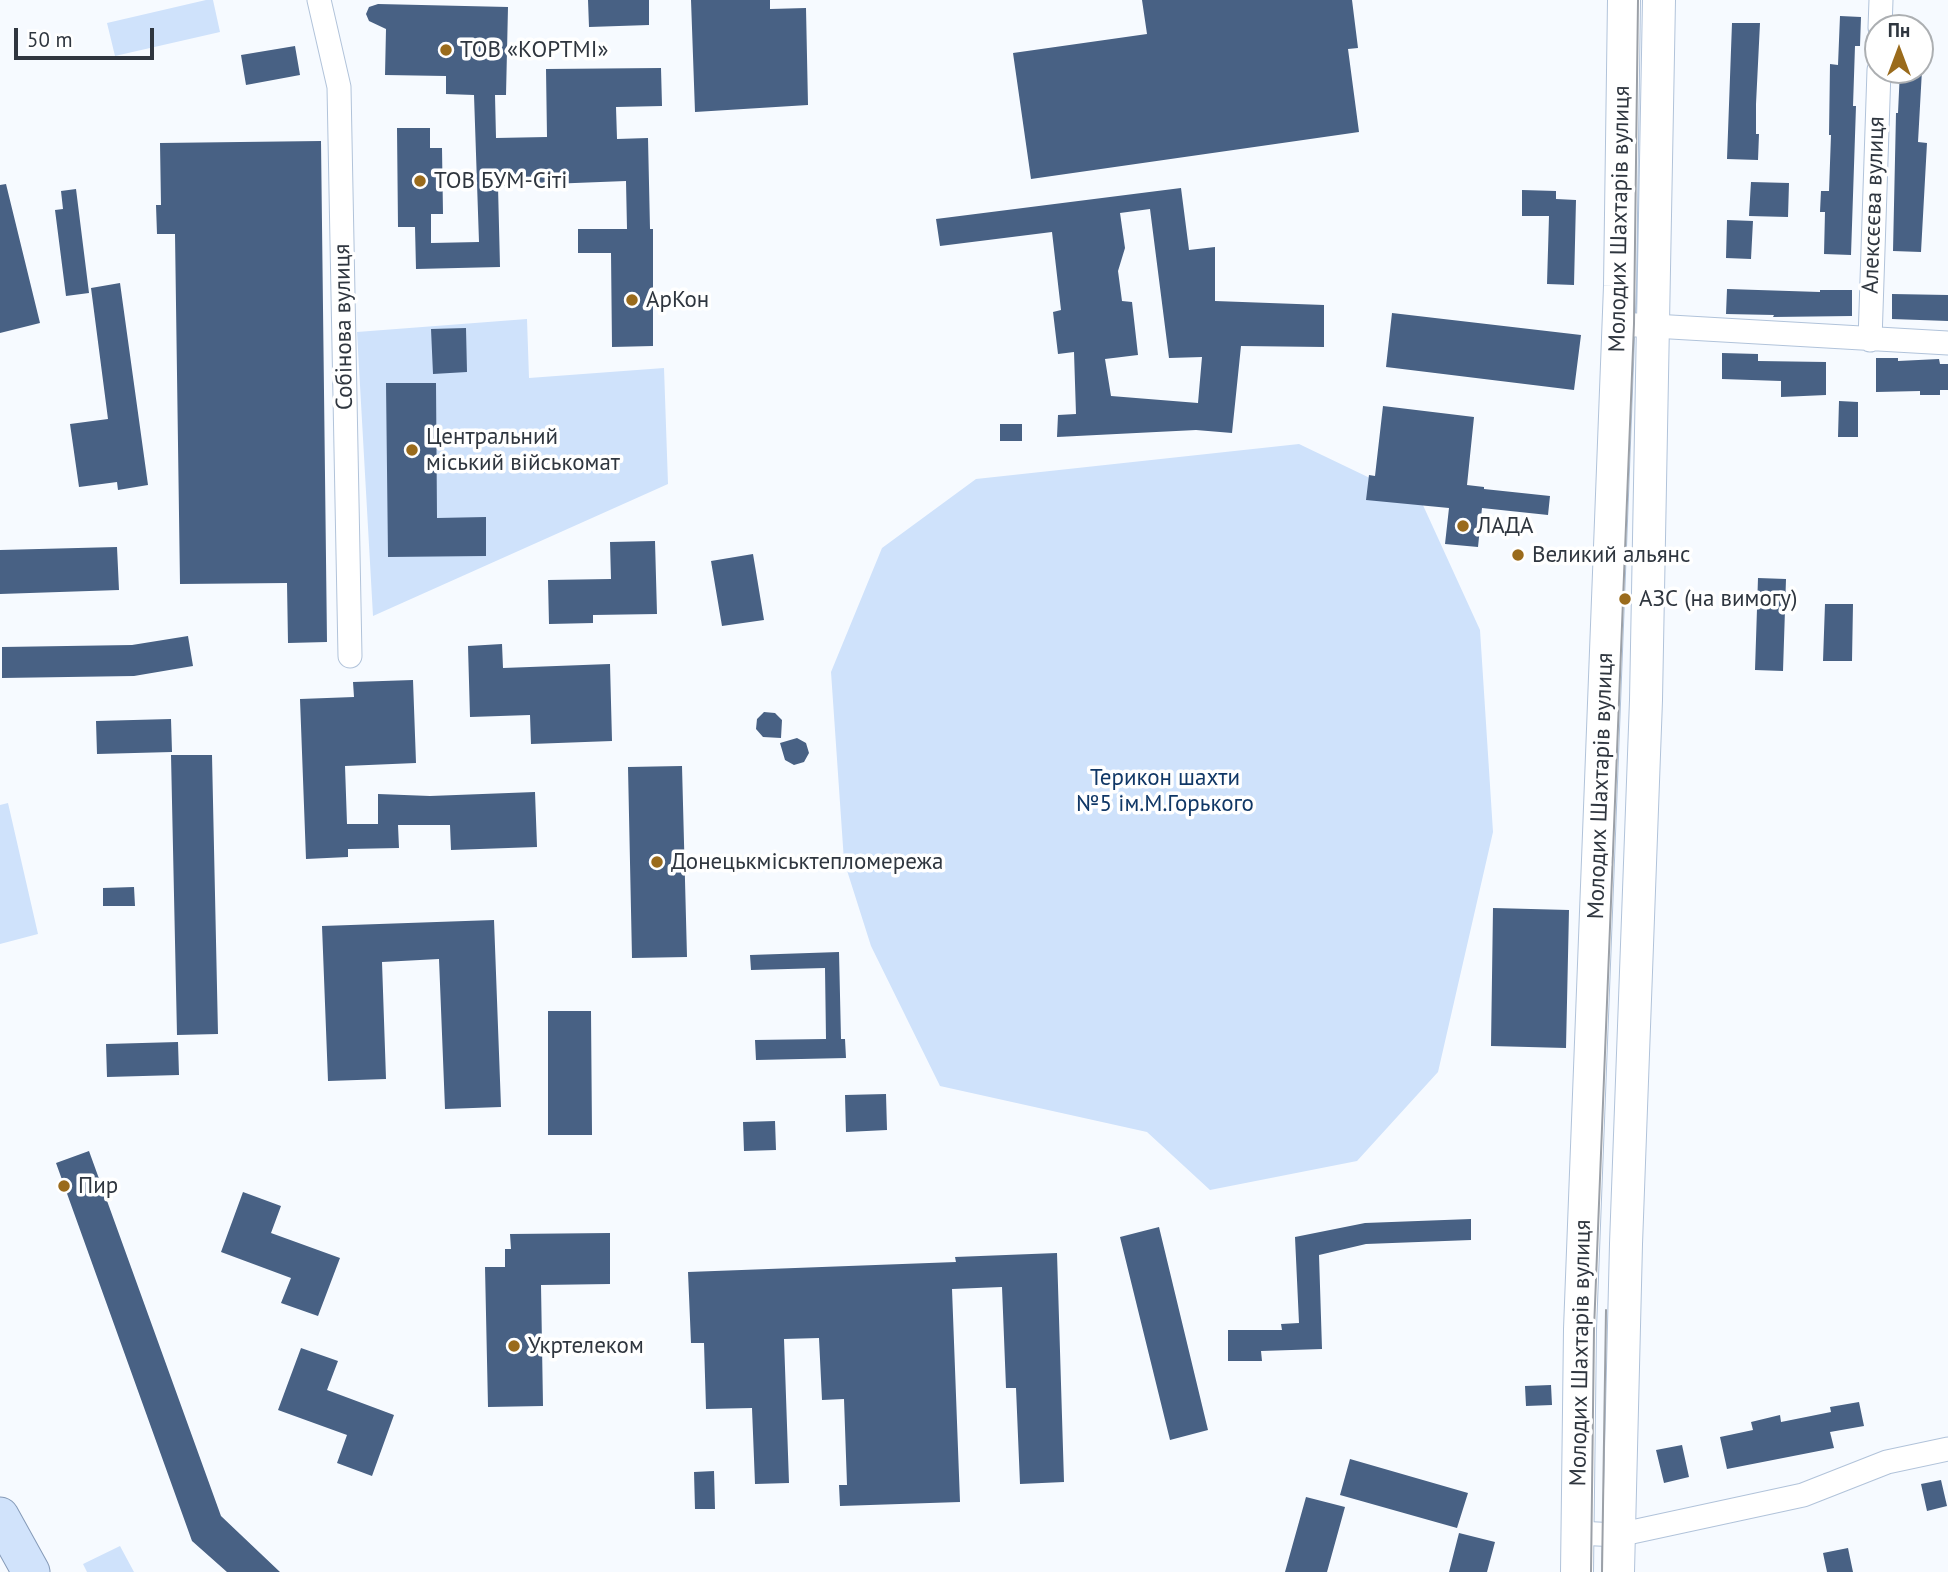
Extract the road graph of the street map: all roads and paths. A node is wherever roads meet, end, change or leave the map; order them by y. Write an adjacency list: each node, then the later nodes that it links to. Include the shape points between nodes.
1 (319, 0): 9 (street, Собінова вулиця, via 339,87)
2 (1624, 0): 5 (main road, Молодих Шахтарів вулиця)
3 (1659, 0): 6 (main road, Молодих Шахтарів вулиця)
4 (1879, 84): 7 (street, Алексєєва вулиця)
5 (1619, 324): 6 (street); 12 (main road, Молодих Шахтарів вулиця, via 1580,1329)
6 (1654, 325): 7 (street); 13 (main road, Молодих Шахтарів вулиця)
7 (1870, 340): 8 (street)
8 (1948, 343)
9 (350, 656)
10 (1948, 1450): 13 (street, via 1887,1462 1803,1495)
11 (0, 1517): 14 (main road)
12 (1577, 1533): 13 (street); 15 (main road, Молодих Шахтарів вулиця)
13 (1618, 1535): 16 (main road, Молодих Шахтарів вулиця)
14 (31, 1572)
15 (1577, 1572)
16 (1618, 1572)

